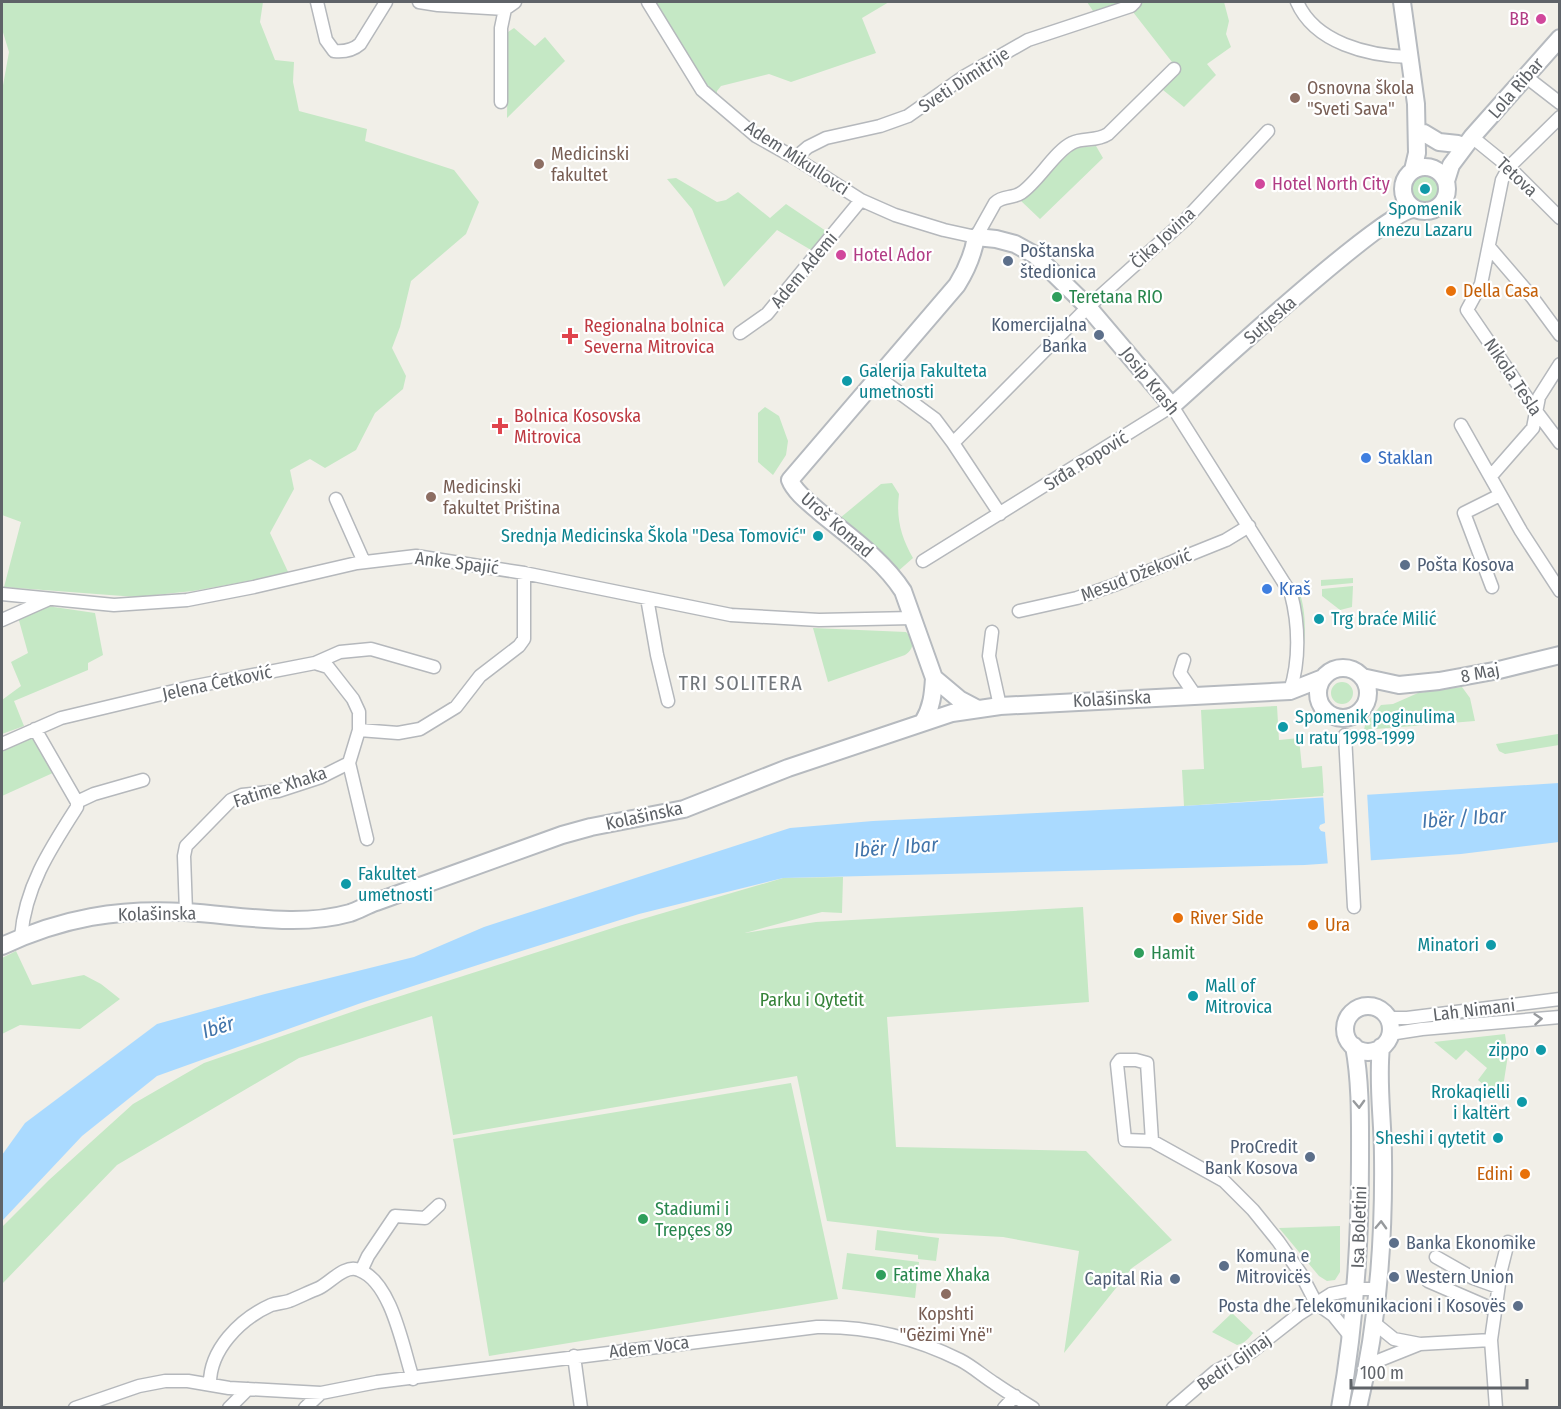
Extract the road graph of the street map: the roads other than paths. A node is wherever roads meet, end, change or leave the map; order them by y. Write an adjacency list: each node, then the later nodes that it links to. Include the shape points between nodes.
1 (317, 2): 2 (street, via 326,40 334,51 340,52 360,44)
2 (386, 2)
3 (419, 2): 8 (street)
4 (648, 2): 21 (street, Adem Mikullovci, via 702,90 756,136)
5 (1135, 2): 21 (street, Sveti Dimitrije, via 1028,40 965,76 908,116 826,138)
6 (1297, 2): 11 (street, via 1312,25 1350,47)
7 (1402, 2): 11 (street)
8 (455, 3): 9 (street)
9 (510, 5): 14 (street, via 501,28)
10 (1560, 38): 13 (street, Lola Ribar)
11 (1410, 57): 16 (street)
12 (1174, 69): 29 (street, via 1108,134 1070,143 1023,192 995,203)
13 (1525, 76): 15 (street); 20 (street, Lola Ribar)
14 (501, 102)
15 (1560, 103)
16 (1416, 104): 19 (street); 23 (street, via 1417,153)
17 (1560, 117): 22 (street)
18 (1268, 131): 31 (street, Čika Jovina, via 1186,219)
19 (1424, 132): 20 (street, via 1439,142); 23 (street)
20 (1465, 141): 22 (street, Tetova); 23 (street, Lola Ribar, via 1451,165)
21 (795, 158): 25 (street, Adem Mikullovci)
22 (1509, 167): 27 (street, Tetova); 30 (street, via 1499,188)
23 (1431, 171): 24 (street, Sutjeska, via 1404,180); 26 (street, Sutjeska, via 1447,194 1439,206 1426,211)
24 (1403, 186): 26 (street, via 1406,199); 28 (street, Sutjeska)
25 (861, 200): 29 (street, Josip Krash, via 895,215); 32 (street, Adem Ademi, via 767,314)
26 (1415, 208): 28 (street, Sutjeska)
27 (1560, 218)
28 (1368, 236): 36 (street, Sutjeska)
29 (976, 237): 31 (street, Josip Krash, via 996,239 1035,255); 35 (street, Uroš Komad, via 968,268 957,285)
30 (1489, 247): 33 (street); 37 (street, Nikola Tesla, via 1481,284 1467,310)
31 (1088, 307): 36 (street, Josip Krash); 39 (street, Čika Jovina)
32 (740, 333)
33 (1560, 335)
34 (1560, 364): 37 (street, via 1539,397)
35 (878, 377): 39 (street, via 935,419); 55 (street, Uroš Komad, via 790,482 895,579)
36 (1172, 406): 44 (street, Srđa Popović); 45 (street, Josip Krash)
37 (1536, 411): 40 (street, Nikola Tesla); 41 (street, via 1533,428)
38 (1461, 425): 41 (street)
39 (953, 443): 44 (street)
40 (1560, 443)
41 (1491, 476): 42 (street)
42 (1500, 495): 49 (street, via 1464,513); 50 (street)
43 (336, 498): 47 (street)
44 (1000, 514): 46 (street, Srđa Popović)
45 (1249, 526): 54 (street, Mesud Džeković, via 1226,540 1106,588); 66 (street, Josip Krash, via 1286,584 1295,607 1296,666)
46 (922, 561)
47 (364, 562): 48 (street, Anke Spajić, via 416,556); 53 (street, Anke Spajić, via 187,600 114,605)
48 (524, 573): 52 (street, Anke Spajić); 75 (street, via 524,639 480,676 456,707 420,729 398,733)
49 (1492, 587)
50 (1560, 591)
51 (2, 594): 53 (street, Anke Spajić)
52 (647, 597): 55 (street, Anke Spajić, via 731,615 819,620); 68 (street)
53 (48, 600): 56 (street)
54 (1019, 611)
55 (913, 618): 63 (street)
56 (2, 620)
57 (992, 632): 70 (street, via 989,656)
58 (1560, 655): 65 (street, 8 Maj, via 1500,670)
59 (1184, 660): 67 (street, via 1180,674)
60 (315, 663): 61 (street, Jelena Ćetković, via 340,652 372,649); 74 (street, Jelena Ćetković, via 137,700 61,718); 75 (street, Fatime Xhaka, via 328,667 353,699 359,712)
61 (434, 667)
62 (1362, 677): 64 (street, via 1352,670 1339,669); 65 (street, 8 Maj); 72 (street, via 1367,693)
63 (934, 678): 71 (street); 73 (street, via 929,711)
64 (1323, 678): 66 (street, Kolašinska); 69 (street, via 1318,690)
65 (1399, 685): 72 (street, 8 Maj)
66 (1290, 691): 67 (street, Kolašinska); 69 (street, Kolašinska)
67 (1195, 695): 70 (street, Kolašinska)
68 (668, 700)
69 (1320, 703): 72 (street, via 1338,718)
70 (1000, 706): 71 (street, Kolašinska)
71 (978, 709): 73 (street, Kolašinska)
72 (1362, 709)
73 (922, 722): 83 (street, Kolašinska, via 684,809 562,835 351,913 293,920)
74 (35, 729): 77 (street, Jelena Ćetković); 80 (street)
75 (359, 730): 78 (street, Fatime Xhaka)
76 (1345, 735): 82 (street)
77 (2, 744)
78 (349, 762): 81 (street, Fatime Xhaka); 83 (street, Fatime Xhaka, via 321,777 278,791 231,800 186,846)
79 (143, 780): 80 (street)
80 (77, 802): 84 (street, via 33,881)
81 (367, 839)
82 (1354, 907)
83 (186, 912): 84 (street, Kolašinska, via 151,911 82,918)
84 (21, 937): 85 (street, Kolašinska)
85 (2, 946)
86 (1560, 999): 88 (street, Lah Nimani)
87 (1560, 1017): 89 (street, Lah Nimani, one-way to 87, via 1422,1029)
88 (1388, 1018): 89 (street); 90 (street, via 1375,1007 1355,1010 1345,1028)
89 (1389, 1039): 90 (street, via 1367,1051); 99 (street, Isa Boletini, one-way to 89, via 1383,1158 1379,1065)
90 (1354, 1046): 98 (street, Isa Boletini, one-way to 98, via 1361,1205)
91 (1152, 1141): 91 (street, via 1125,1140 1117,1064 1120,1060 1147,1063); 100 (street, via 1224,1181 1278,1241)
92 (438, 1205): 95 (street, via 425,1218 395,1216)
93 (1508, 1242): 97 (street)
94 (1436, 1257): 97 (street)
95 (361, 1270): 109 (street, via 374,1279 389,1304); 110 (street, via 346,1270 321,1287 255,1314 214,1358)
96 (1428, 1281): 101 (street)
97 (1498, 1287): 101 (street)
98 (1356, 1288): 99 (street, Bedri Gjinaj); 100 (street, Bedri Gjinaj, via 1331,1294); 103 (street, Isa Boletini)
99 (1378, 1289): 102 (street, Isa Boletini)
100 (1316, 1303): 103 (street, via 1333,1315); 120 (street, Bedri Gjinaj, via 1251,1352 1216,1371)
101 (1495, 1310): 104 (street)
102 (1373, 1322): 105 (street, via 1395,1340); 108 (street, Isa Boletini)
103 (1350, 1336): 107 (street, Isa Boletini)
104 (1491, 1340): 105 (street); 123 (street)
105 (1420, 1344): 108 (street, via 1375,1362)
106 (574, 1356): 109 (street, Adem Voca); 113 (street, Adem Voca, via 840,1326 901,1337 934,1349 961,1360); 117 (street)
107 (1348, 1361): 108 (street); 121 (street, Isa Boletini)
108 (1366, 1370): 122 (street, Isa Boletini)
109 (413, 1378): 112 (street, Adem Voca)
110 (210, 1385): 111 (street, Adem Voca); 114 (street, Adem Voca, via 177,1381 139,1386)
111 (248, 1389): 112 (street, Adem Voca); 115 (street)
112 (321, 1393): 116 (street)
113 (1015, 1396): 118 (street); 119 (street, Adem Voca)
114 (75, 1407)
115 (229, 1407)
116 (305, 1407)
117 (581, 1407)
118 (1004, 1407)
119 (1034, 1407)
120 (1173, 1407)
121 (1340, 1407)
122 (1358, 1407)
123 (1496, 1407)

